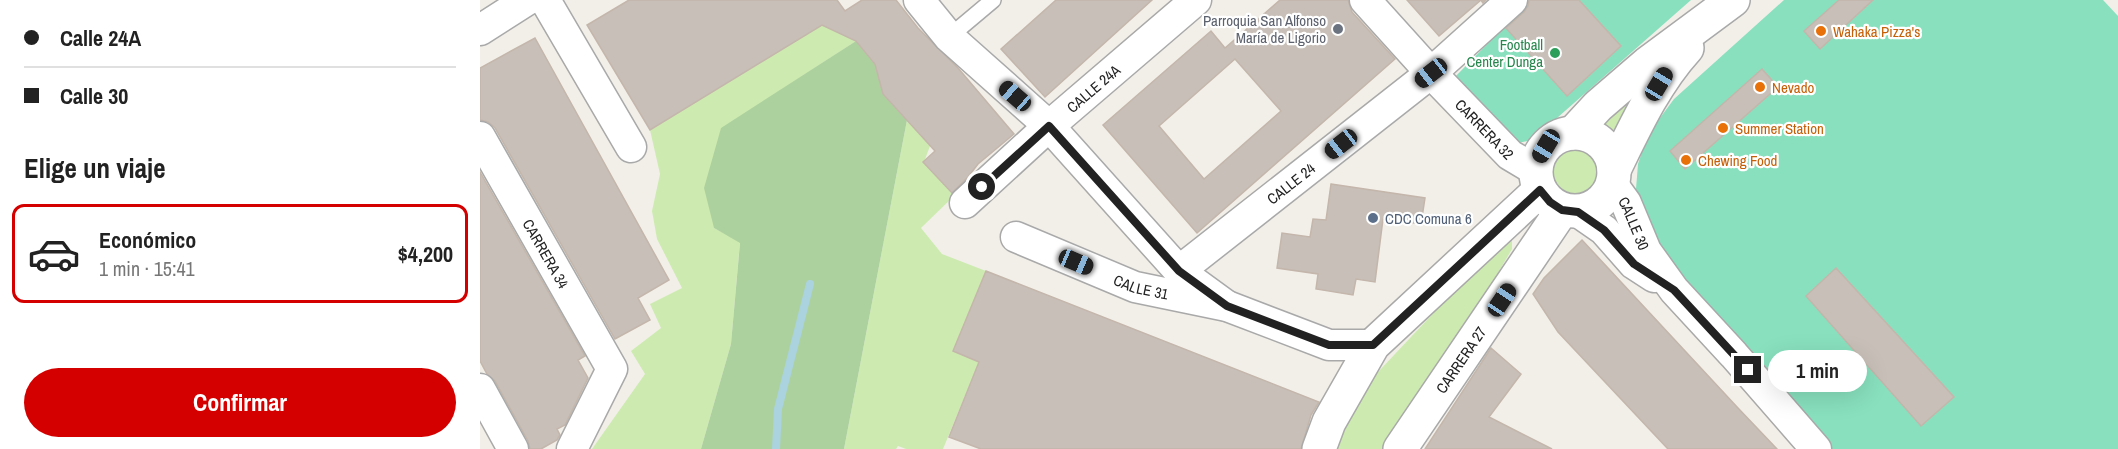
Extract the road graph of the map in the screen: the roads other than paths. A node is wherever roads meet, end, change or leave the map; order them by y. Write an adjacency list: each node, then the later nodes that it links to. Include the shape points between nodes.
1 (527, 0): 9 (street)
2 (545, 0): 15 (street)
3 (919, 0): 10 (street)
4 (993, 0): 10 (lane)
5 (1196, 0): 12 (street, CALLE 24A)
6 (1365, 0): 11 (street, CARRERA 32)
7 (1512, 0): 11 (street, CALLE 24)
8 (1728, 4): 13 (street, via 1648,63); 16 (street, via 1670,67 1639,118)
9 (480, 30)
10 (949, 37): 12 (street)
11 (1431, 73): 17 (street, CARRERA 32); 20 (street, CALLE 24)
12 (1049, 126): 18 (street, CALLE 24A); 20 (street)
13 (1573, 133): 16 (street, via 1602,143 1611,155); 17 (street, via 1546,146 1538,160)
14 (480, 136): 26 (street, CARRERA 34, via 612,369)
15 (631, 147)
16 (1614, 177): 17 (street, via 1605,198 1593,208); 21 (street, CALLE 30, via 1646,251)
17 (1554, 196): 21 (street, CALLE 30, via 1604,230 1634,264); 23 (street); 28 (street, CARRERA 27)
18 (965, 203)
19 (1017, 237): 22 (street, CALLE 31, via 1135,287)
20 (1179, 271): 22 (street)
21 (1674, 290): 29 (street, CALLE 30)
22 (1227, 306): 23 (street, CALLE 31, via 1329,345)
23 (1373, 345): 27 (street, via 1329,422)
24 (480, 389): 25 (street)
25 (513, 449)
26 (572, 449)
27 (1319, 449)
28 (1400, 449)
29 (1816, 449)

